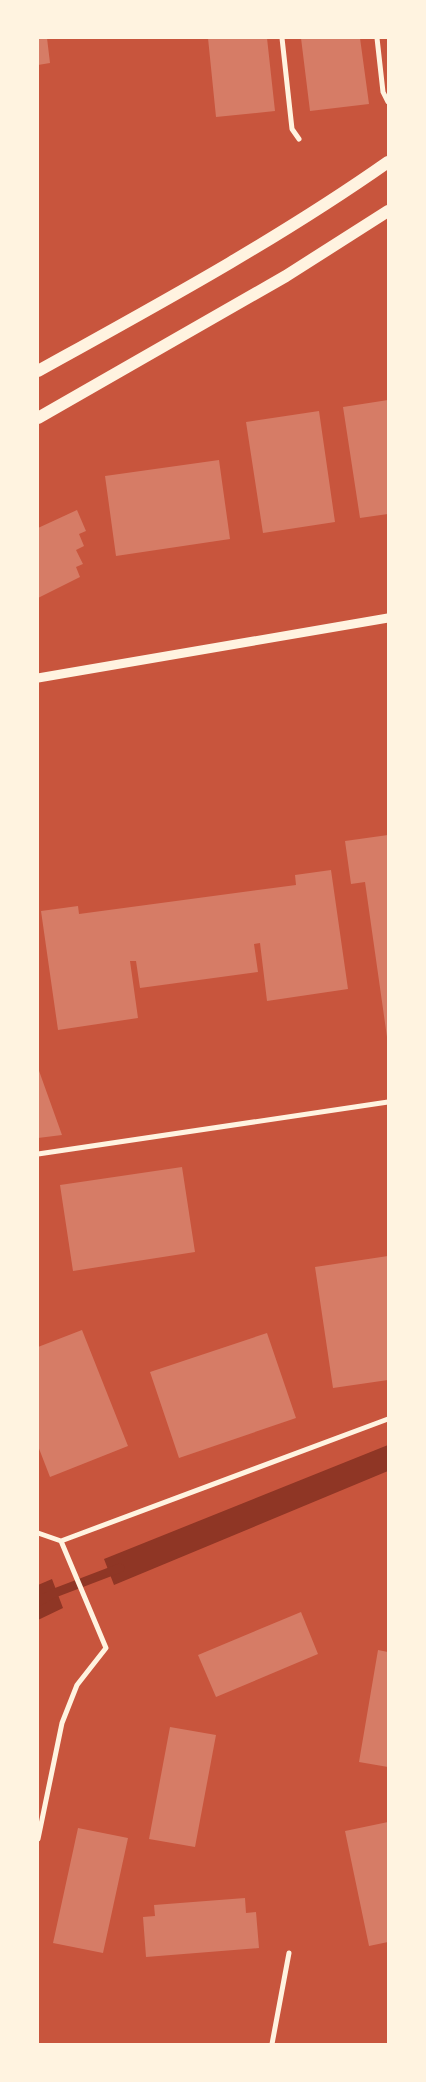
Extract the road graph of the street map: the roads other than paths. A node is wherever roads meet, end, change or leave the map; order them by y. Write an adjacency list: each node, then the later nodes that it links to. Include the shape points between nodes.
1 (282, 38): 4 (street, via 292,128)
2 (377, 38): 3 (street, via 383,92)
3 (388, 102)
4 (299, 139)
5 (388, 162): 7 (main road, via 252,251)
6 (388, 211): 8 (main road, via 286,276)
7 (38, 371)
8 (38, 418)
9 (388, 618): 10 (street)
10 (38, 678)
11 (388, 1102): 12 (street)
12 (38, 1154)
13 (388, 1419): 15 (street)
14 (38, 1532): 15 (street)
15 (61, 1541): 16 (street, via 106,1648 77,1685 62,1723)
16 (38, 1839)
17 (290, 1953): 18 (street)
18 (272, 2044)

